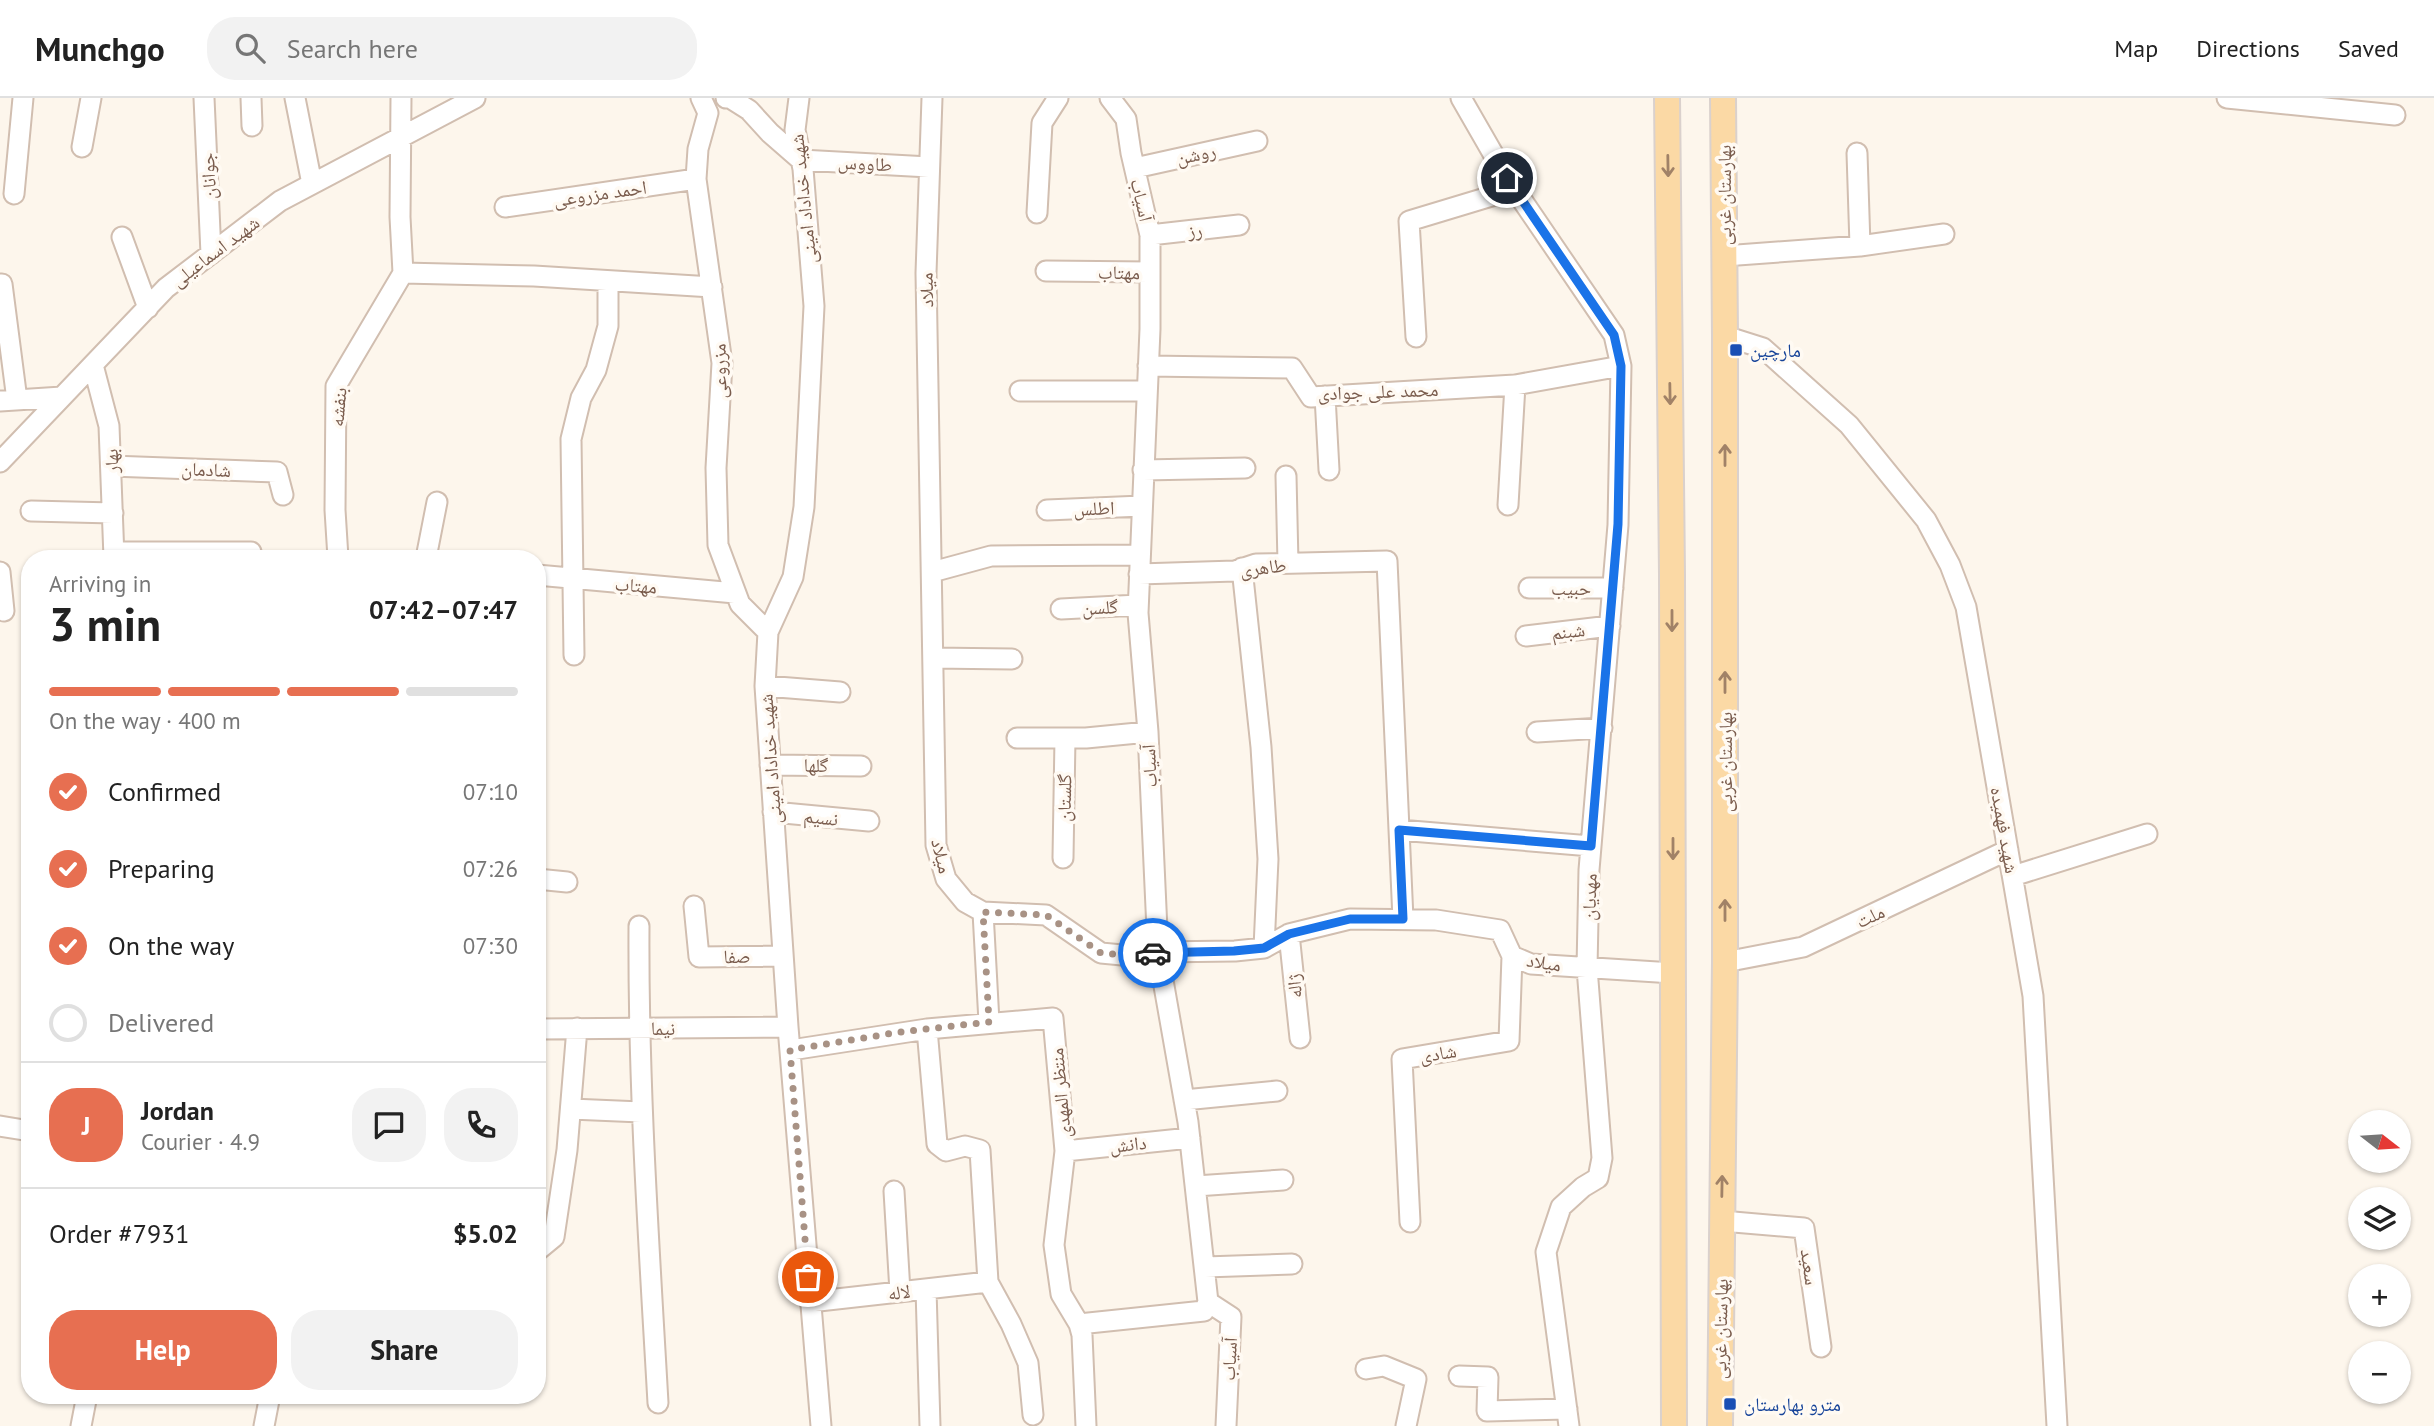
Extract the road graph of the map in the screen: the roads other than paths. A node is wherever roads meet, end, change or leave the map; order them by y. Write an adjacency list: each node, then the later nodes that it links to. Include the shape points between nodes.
1 (23, 98): 30 (street)
2 (91, 98): 22 (street)
3 (204, 98): 38 (street, جوانان)
4 (251, 98): 19 (street)
5 (401, 98): 20 (street)
6 (475, 98): 20 (street, شهید اسماعیلی)
7 (701, 98): 27 (street, مزروعی, via 708,113)
8 (726, 98): 24 (street, via 749,110)
9 (799, 98): 24 (street, شهید خداداد امینی, via 795,130)
10 (932, 98): 25 (street, میلاد)
11 (1058, 98): 32 (street, via 1042,123)
12 (1110, 98): 26 (street, آسیاب, via 1126,118)
13 (1461, 98): 29 (street, مهدیان)
14 (1667, 98): 123 (main road, one-way to 123)
15 (1723, 98): 39 (main road, بهارستان غربی)
16 (2227, 98): 18 (street)
17 (292, 99): 28 (street)
18 (2395, 115)
19 (252, 126)
20 (399, 138): 28 (street, شهید اسماعیلی); 42 (street)
21 (1257, 141): 26 (street, روشن)
22 (82, 147)
23 (1857, 153): 37 (street)
24 (801, 160): 25 (street, طاووس); 88 (street, شهید خداداد امینی, via 814,306 804,507 793,577)
25 (929, 167): 78 (street, میلاد, via 926,273)
26 (1135, 167): 35 (street, آسیاب)
27 (696, 179): 31 (street, احمد مزروعی); 45 (street, مزروعی)
28 (312, 184): 38 (street, شهید اسماعیلی, via 280,201)
29 (1515, 189): 48 (street, via 1409,221); 51 (street, مهدیان, via 1614,335)
30 (14, 194)
31 (505, 207)
32 (1038, 213)
33 (1239, 225): 35 (street, رز)
34 (1944, 234): 37 (street)
35 (1150, 235): 41 (street, آسیاب)
36 (122, 237): 46 (street)
37 (1860, 246): 39 (street)
38 (211, 254): 46 (street, شهید اسماعیلی)
39 (1724, 256): 47 (main road, بهارستان غربی)
40 (1046, 271): 41 (street, مهتاب)
41 (1150, 272): 50 (street, آسیاب)
42 (403, 273): 43 (street); 72 (street, بنفشه, via 336,386)
43 (608, 281): 45 (street); 80 (street, via 608,326 571,439)
44 (0, 284): 57 (street)
45 (712, 287): 83 (street, مزروعی, via 722,363 716,468 718,545)
46 (148, 308): 49 (street, شهید اسماعیلی)
47 (1726, 336): 107 (street, شهید فهمیده, via 1763,348 1849,425 1926,520 1966,607); 121 (main road, بهارستان غربی, one-way to 47)
48 (1416, 337)
49 (93, 365): 56 (street, شهید اسماعیلی); 59 (street, بهار, via 109,426)
50 (1148, 366): 54 (street, آسیاب); 55 (street, محمد علی جوادی, via 1292,368 1311,397)
51 (1621, 366): 52 (street, محمد علی جوادی); 82 (street, مهدیان)
52 (1515, 385): 55 (street, محمد علی جوادی); 66 (street)
53 (1020, 391): 54 (street)
54 (1147, 391): 61 (street, آسیاب)
55 (1325, 396): 62 (street)
56 (62, 397): 57 (street); 58 (street, شهید اسماعیلی)
57 (8, 401)
58 (0, 462)
59 (111, 466): 64 (street, شادمان, via 277,472); 70 (street, بهار)
60 (1245, 468): 61 (street)
61 (1143, 470): 67 (street, آسیاب)
62 (1329, 470)
63 (1286, 476): 74 (street)
64 (283, 495)
65 (437, 502): 73 (street)
66 (1508, 505)
67 (1142, 506): 68 (street, اطلس); 75 (street, آسیاب)
68 (1047, 510)
69 (31, 511): 70 (street)
70 (113, 513): 71 (street, بهار)
71 (114, 550)
72 (338, 550)
73 (428, 550)
74 (1288, 563): 76 (street, طاهری); 104 (street, طاهری, via 1387,561)
75 (1140, 565): 76 (street, طاهری); 78 (street, طاهری, via 992,556); 84 (street, آسیاب)
76 (1242, 568): 117 (street, via 1268,859)
77 (0, 572): 86 (street)
78 (932, 572): 91 (street, میلاد)
79 (546, 576): 80 (street, مهتاب)
80 (572, 579): 83 (street, مهتاب); 90 (street)
81 (1529, 588): 82 (street, حبیب)
82 (1613, 588): 87 (street, مهدیان)
83 (736, 593): 88 (street, مزروعی, via 740,604)
84 (1138, 605): 85 (street, گلسن); 96 (street, آسیاب)
85 (1061, 609)
86 (4, 611)
87 (1610, 626): 89 (street, شبنم); 95 (street, مهدیان)
88 (768, 632): 93 (street, شهید خداداد امینی)
89 (1526, 636)
90 (574, 655)
91 (933, 658): 92 (street); 113 (street, میلاد, via 936,845 946,879 965,902)
92 (1012, 659)
93 (765, 686): 94 (street); 100 (street, شهید خداداد امینی)
94 (840, 692)
95 (1602, 728): 97 (street); 106 (street, مهدیان)
96 (1148, 732): 99 (street); 118 (street, آسیاب)
97 (1537, 732)
98 (1017, 738): 99 (street)
99 (1065, 738): 108 (street, گلستان)
100 (770, 765): 101 (street, گلها); 102 (street, شهید خداداد امینی)
101 (861, 766)
102 (773, 812): 103 (street, نسیم); 119 (street, شهید خداداد امینی)
103 (869, 821)
104 (1399, 830): 106 (street); 114 (street)
105 (2147, 834): 109 (street)
106 (1591, 846): 122 (street, مهدیان)
107 (2008, 850): 109 (street, شهید فهمیده); 121 (street, ملت, via 1803,947)
108 (1063, 858)
109 (2013, 876): 171 (street, شهید فهمیده, via 2033,996)
110 (546, 880): 111 (street)
111 (567, 882)
112 (694, 906): 119 (street, صفا, via 699,957)
113 (983, 912): 118 (street, میلاد, via 1046,915 1101,953); 124 (street)
114 (1403, 919): 116 (street, میلاد, via 1350,919); 120 (street, میلاد, via 1500,930)
115 (639, 926): 127 (street)
116 (1289, 934): 117 (street, میلاد); 130 (street, ژاله)
117 (1264, 948): 118 (street, میلاد)
118 (1158, 952): 133 (street, آسیاب)
119 (783, 956): 125 (street, شهید خداداد امینی)
120 (1512, 956): 122 (street, میلاد, via 1531,964); 144 (street, شادی, via 1509,1041 1402,1059)
121 (1725, 962): 143 (main road, بهارستان غربی, one-way to 121)
122 (1587, 968): 123 (street, میلاد); 161 (street, مهدیان, via 1602,1158 1598,1178 1561,1208 1546,1252)
123 (1673, 973): 169 (main road)
124 (989, 1022): 129 (street, منتظر المهدی); 139 (street, منتظر المهدی, via 1053,1018)
125 (788, 1027): 127 (street, نیما); 131 (street, شهید خداداد امینی)
126 (577, 1028): 127 (street, نیما); 128 (street, نیما); 134 (street)
127 (638, 1028): 135 (street)
128 (546, 1029)
129 (927, 1029): 131 (street, منتظر المهدی); 148 (street, via 937,1144 946,1151 965,1146 980,1150)
130 (1300, 1038)
131 (790, 1050): 151 (street, شهید خداداد امینی)
132 (1277, 1091): 133 (street)
133 (1184, 1100): 138 (street, آسیاب)
134 (571, 1109): 135 (street); 145 (street, via 554,1237)
135 (641, 1112): 157 (street)
136 (0, 1126): 137 (street)
137 (21, 1130)
138 (1191, 1138): 139 (street, دانش); 141 (street, آسیاب)
139 (1065, 1150): 153 (street, منتظر المهدی, via 1054,1245 1061,1294)
140 (1283, 1180): 141 (street)
141 (1196, 1186): 147 (street, آسیاب)
142 (894, 1191): 150 (street)
143 (1721, 1221): 154 (street, سعید, via 1804,1228); 170 (main road, بهارستان غربی)
144 (1410, 1222)
145 (546, 1243)
146 (1292, 1264): 147 (street)
147 (1205, 1267): 152 (street, آسیاب)
148 (988, 1282): 149 (street, لاله); 160 (street, via 1028,1363)
149 (926, 1289): 150 (street, لاله); 165 (street)
150 (900, 1292): 151 (street, لاله)
151 (810, 1302): 164 (street, شهید خداداد امینی)
152 (1208, 1302): 153 (street, via 1204,1311); 167 (street, آسیاب, via 1231,1317)
153 (1079, 1324): 166 (street, منتظر المهدی)
154 (1821, 1347)
155 (1366, 1369): 168 (street, via 1384,1366 1416,1379)
156 (1459, 1376): 161 (street, via 1488,1377 1487,1411)
157 (658, 1403)
158 (85, 1404): 162 (street)
159 (268, 1404): 163 (street)
160 (1033, 1415)
161 (1568, 1418)
162 (81, 1426)
163 (264, 1426)
164 (823, 1426)
165 (930, 1426)
166 (1086, 1426)
167 (1226, 1426)
168 (1406, 1426)
169 (1674, 1426)
170 (1720, 1426)
171 (2057, 1426)

